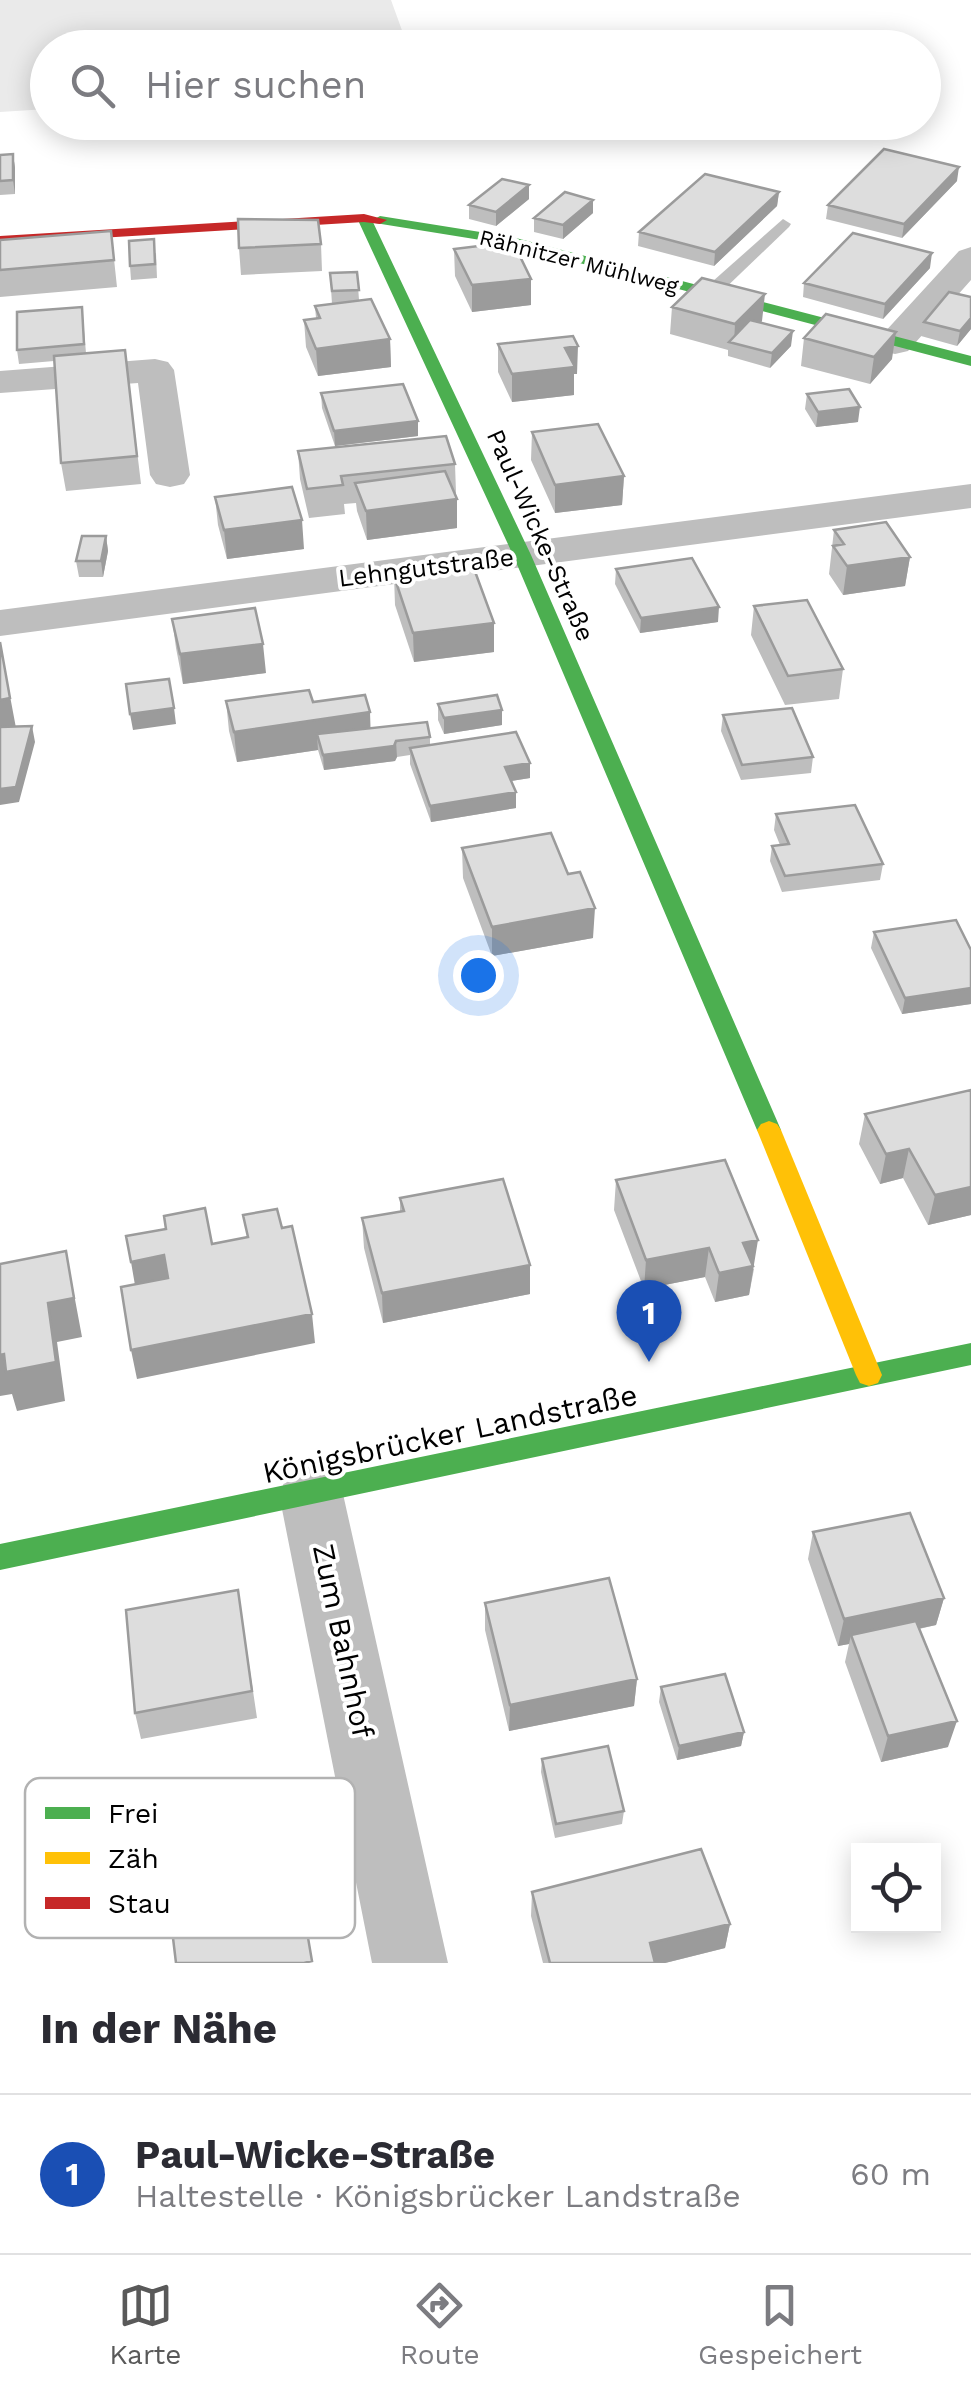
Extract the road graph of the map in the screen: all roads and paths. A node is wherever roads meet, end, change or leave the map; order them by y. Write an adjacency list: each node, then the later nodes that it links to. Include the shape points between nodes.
1 (364, 218): 3 (street, Rähnitzer Mühlweg); 5 (street, Rähnitzer Mühlweg, via 512,241); 11 (street, Paul-Wicke-Straße)
2 (784, 224): 5 (lane)
3 (0, 240)
4 (971, 258): 6 (street)
5 (710, 292): 6 (street, Rähnitzer Mühlweg)
6 (895, 343): 7 (street, Rähnitzer Mühlweg)
7 (971, 361)
8 (0, 382): 9 (street, via 155,370)
9 (170, 475)
10 (971, 496): 11 (street, Lehngutstraße)
11 (522, 555): 12 (street, Lehngutstraße); 14 (street, Paul-Wicke-Straße)
12 (0, 624)
13 (971, 1354): 14 (street, Königsbrücker Landstraße)
14 (869, 1375): 15 (street, Königsbrücker Landstraße)
15 (312, 1494): 16 (street, Königsbrücker Landstraße); 17 (street, Zum Bahnhof)
16 (0, 1558)
17 (410, 1963)

